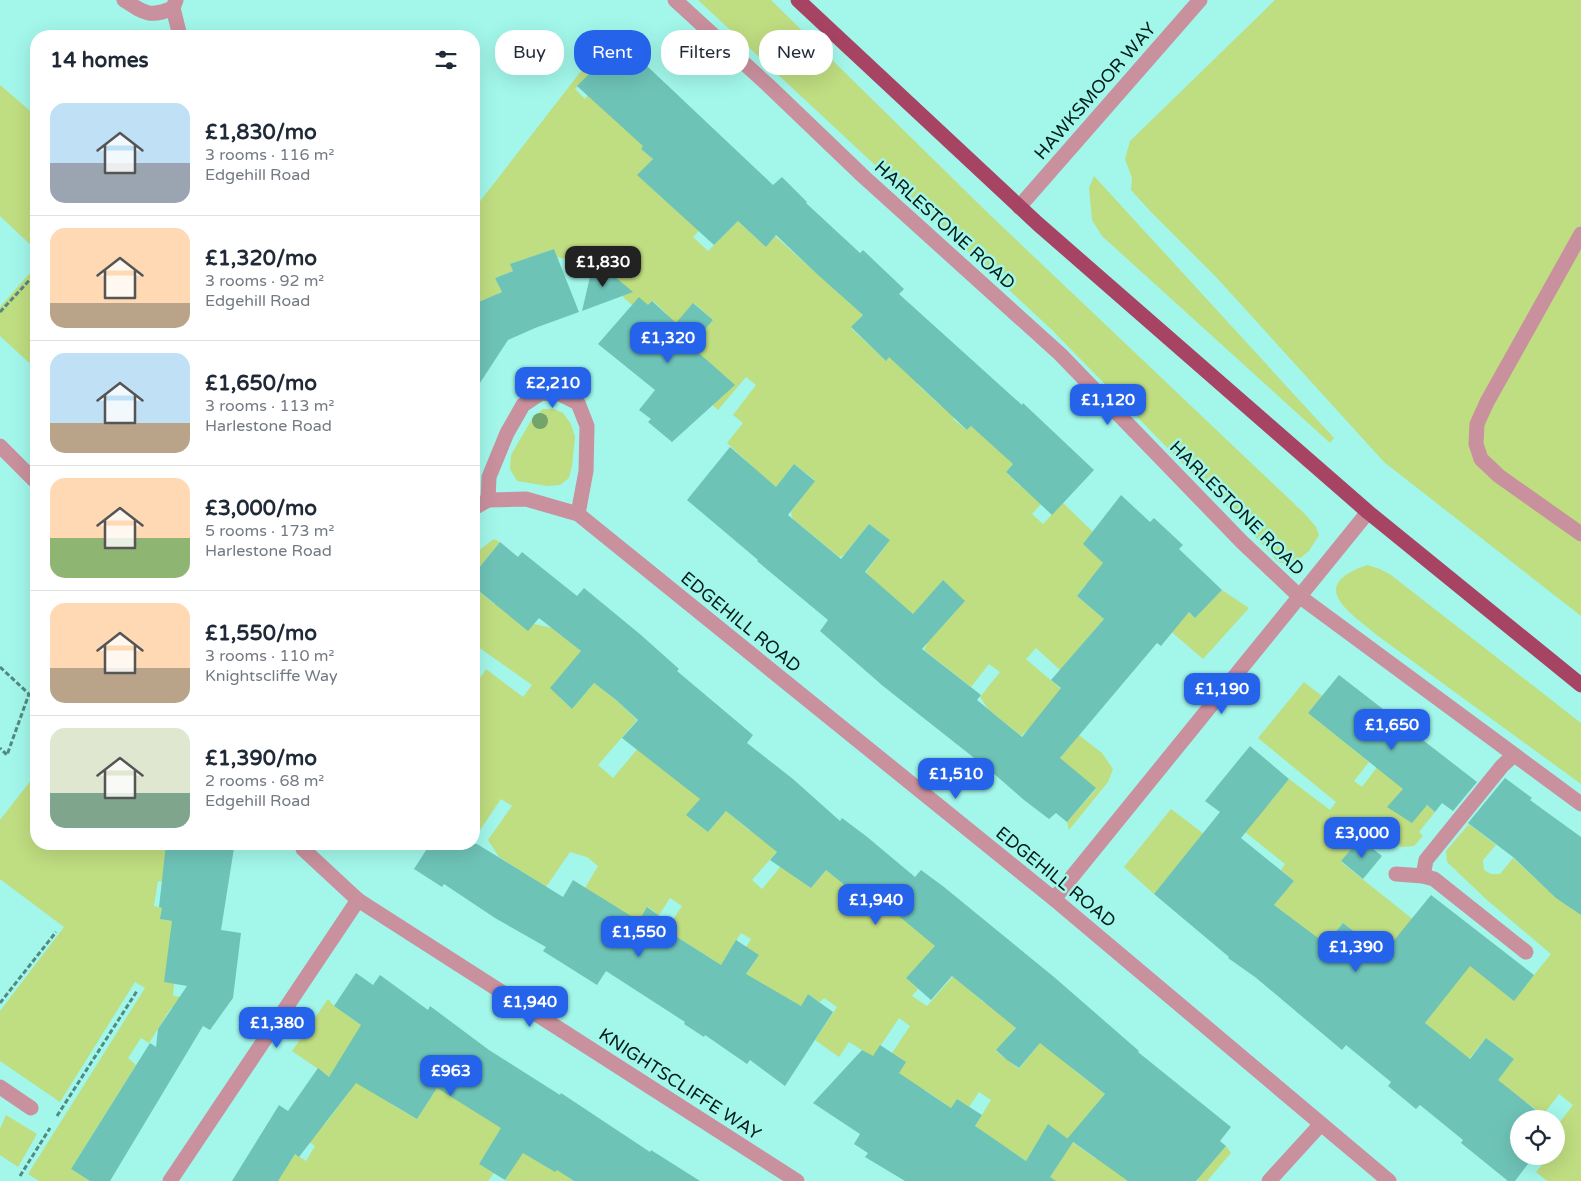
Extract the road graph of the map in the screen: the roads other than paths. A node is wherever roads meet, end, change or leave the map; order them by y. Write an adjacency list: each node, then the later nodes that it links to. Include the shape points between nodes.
1 (124, 0): 5 (street, via 141,11 159,14)
2 (674, 0): 16 (street, HARLESTONE ROAD, via 1060,354 1242,542)
3 (798, 0): 7 (main road)
4 (1200, 0): 7 (street, HAWKSMOOR WAY)
5 (174, 4): 6 (street)
6 (179, 30)
7 (1019, 207): 13 (main road)
8 (1581, 234): 15 (street, via 1487,402 1477,424 1476,444 1481,459 1498,476)
9 (0, 446): 10 (street)
10 (30, 476)
11 (488, 500): 12 (street); 14 (street, EDGEHILL ROAD, via 526,499); 14 (street, via 489,477 507,433 523,405 541,393 560,394 578,403 587,426 586,471)
12 (480, 505)
13 (1368, 512): 16 (street); 17 (main road)
14 (578, 514): 23 (street, EDGEHILL ROAD)
15 (1581, 534)
16 (1299, 596): 18 (street, HARLESTONE ROAD); 23 (street)
17 (1581, 685)
18 (1514, 755): 19 (street, HARLESTONE ROAD); 22 (street, via 1426,860)
19 (1581, 804)
20 (304, 850): 24 (street, KNIGHTSCLIFFE WAY)
21 (1396, 874): 22 (street)
22 (1423, 876): 25 (street, via 1444,886)
23 (1054, 899): 28 (street, EDGEHILL ROAD)
24 (358, 900): 29 (street); 30 (street, KNIGHTSCLIFFE WAY)
25 (1526, 952)
26 (2, 1092): 27 (street)
27 (31, 1108)
28 (1321, 1124): 31 (street); 32 (street, EDGEHILL ROAD)
29 (170, 1181)
30 (797, 1181)
31 (1269, 1181)
32 (1389, 1181)

